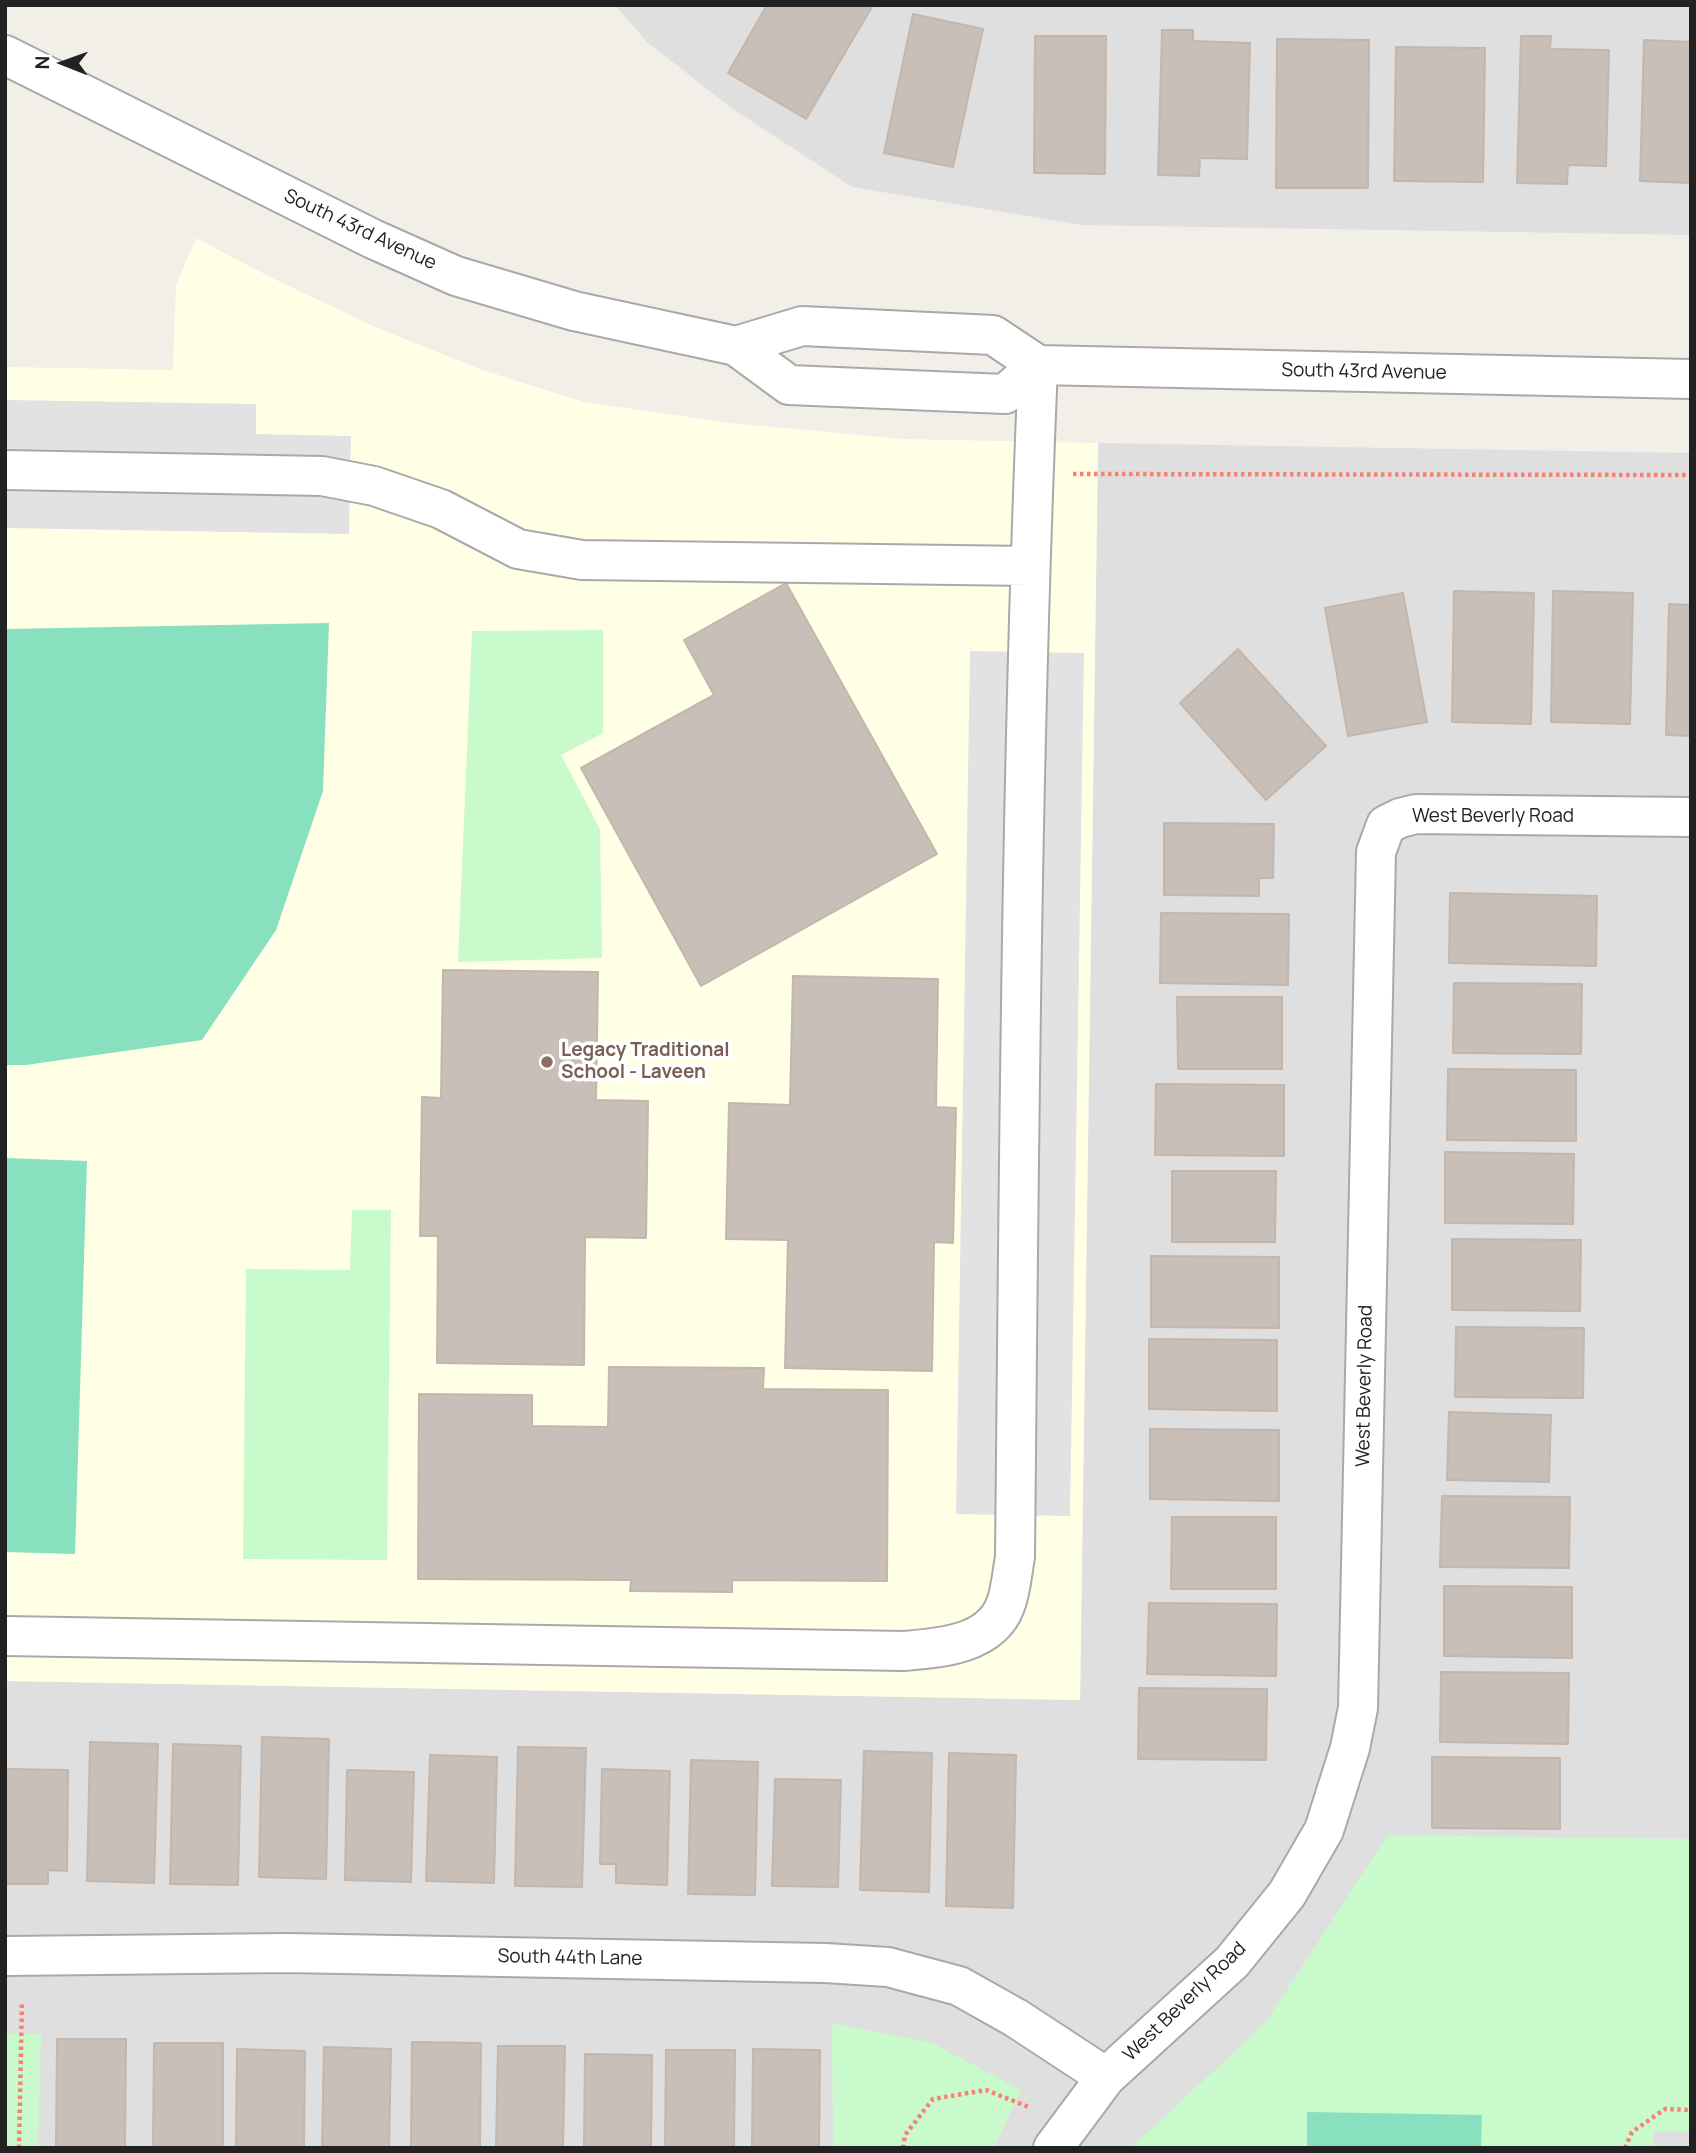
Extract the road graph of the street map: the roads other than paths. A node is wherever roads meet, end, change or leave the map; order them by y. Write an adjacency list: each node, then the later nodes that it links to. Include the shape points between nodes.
1 (5, 55): 2 (street, South 43rd Avenue, via 373,239 456,275 574,312)
2 (736, 346): 3 (street, South 43rd Avenue, via 802,326 993,335); 3 (street, South 43rd Avenue, via 789,385 1005,394)
3 (1038, 365): 4 (street, South 43rd Avenue); 6 (street)
4 (1691, 380)
5 (5, 470): 6 (street, via 322,476 374,486 441,509 518,549 582,560)
6 (1029, 566): 8 (street, via 1015,1557 1004,1608 985,1632 946,1647 904,1651)
7 (1691, 817): 10 (street, West Beverly Road, via 1416,814 1386,825 1376,852 1359,1708 1324,1830 1287,1894 1231,1962)
8 (5, 1636)
9 (5, 1956): 10 (street, South 44th Lane, via 287,1953 888,1967 959,1986)
10 (1106, 2077): 11 (street, West Beverly Road)
11 (1053, 2148)

